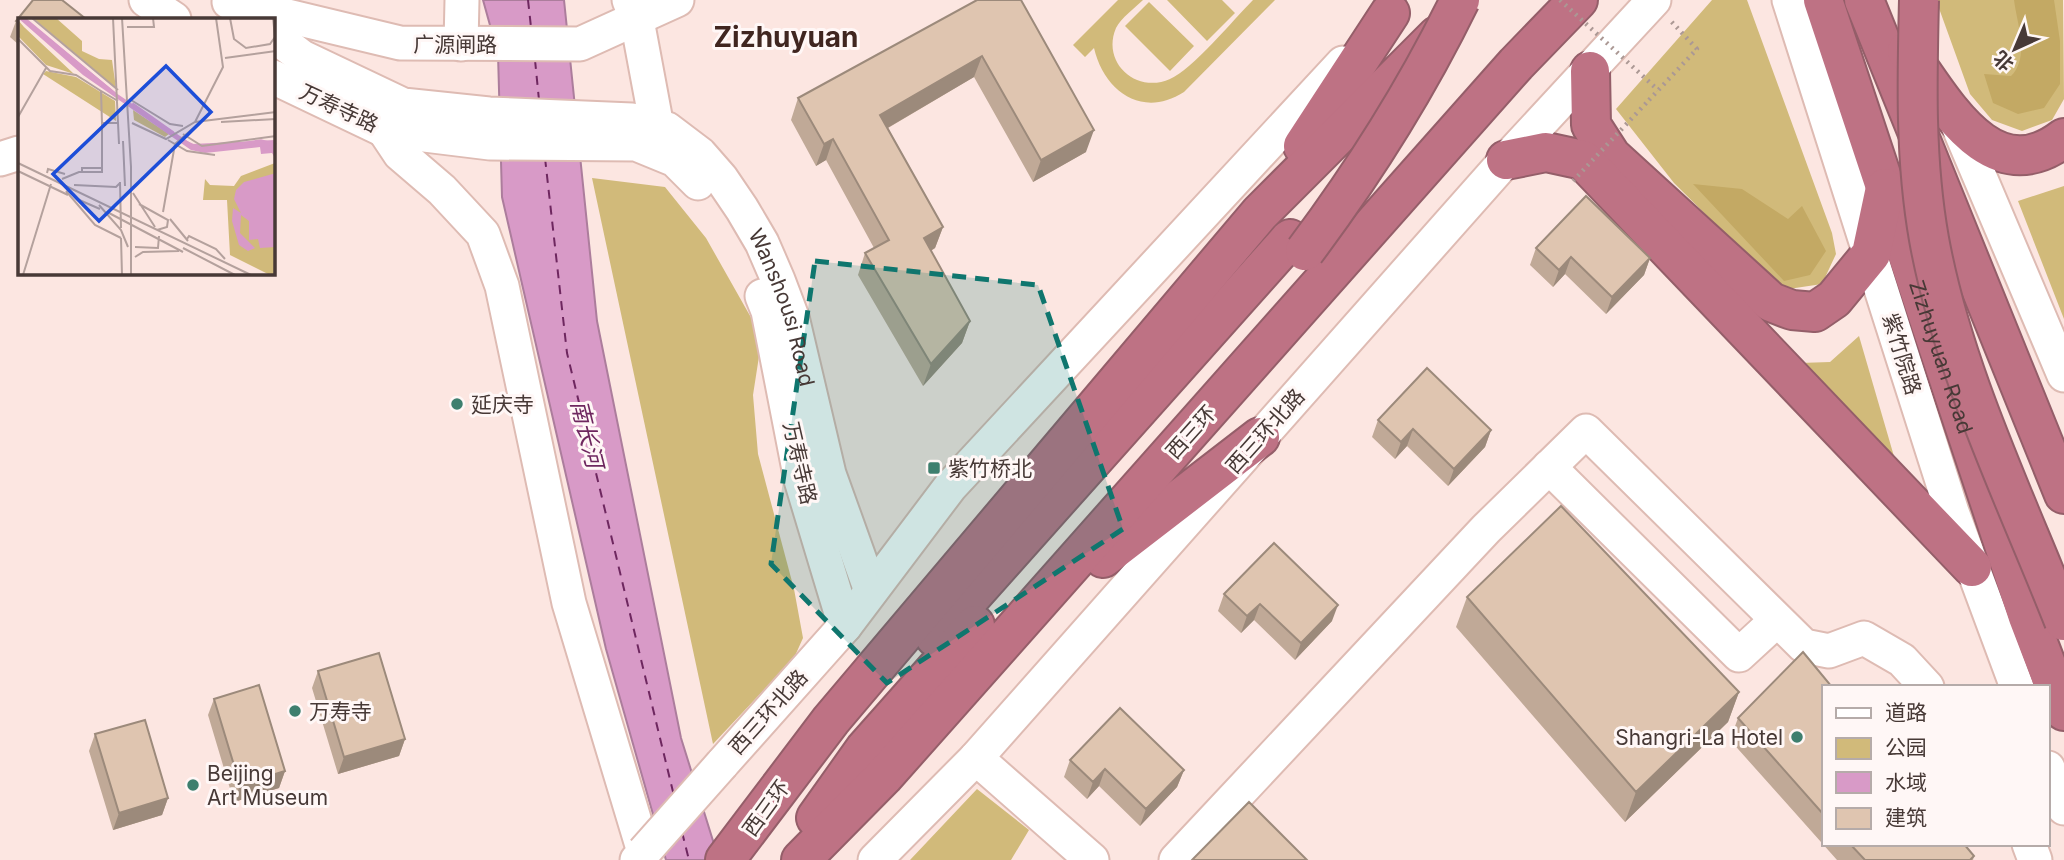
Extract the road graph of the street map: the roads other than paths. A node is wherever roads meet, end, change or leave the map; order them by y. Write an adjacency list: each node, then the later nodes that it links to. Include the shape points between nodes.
1 (146, 0): 18 (street)
2 (461, 0): 20 (street)
3 (677, 0): 17 (street, 广源闸路)
4 (1438, 0): 34 (highway, via 1379,113)
5 (1460, 0): 34 (highway, bridge, via 1400,114 1355,184)
6 (1473, 0): 33 (highway, 西三环)
7 (1577, 0): 43 (highway, 西三环)
8 (1864, 0): 39 (highway)
9 (1871, 0): 23 (highway)
10 (1898, 0): 23 (street)
11 (1919, 0): 45 (highway, bridge, via 1916,127 1932,252 1949,325)
12 (1940, 0): 41 (highway, via 1939,107 1947,237 1995,400)
13 (1653, 1): 21 (street, 西三环北路)
14 (1808, 6): 32 (highway, Zizhuyuan Road); 35 (street, 紫竹院路)
15 (236, 7): 20 (street, 广源闸路, via 400,43)
16 (1396, 7): 33 (highway); 42 (street, 西三环北路, via 950,487)
17 (633, 10): 20 (street, 广源闸路, via 580,44); 24 (street)
18 (173, 18)
19 (275, 37): 25 (street, via 302,57 403,105)
20 (462, 44)
21 (1590, 71): 31 (street, 西三环北路); 35 (highway, via 1591,125 1611,156 1771,302 1815,312 1834,299)
22 (275, 78): 26 (street, 万寿寺路)
23 (1954, 116): 28 (highway, via 1981,144 2003,153 2029,153); 36 (street)
24 (657, 127): 27 (street, Wanshousi Road, via 632,120); 42 (street, Wanshousi Road, via 667,129 700,154 721,178 762,243 792,317 829,474)
25 (490, 129): 26 (street, 万寿寺路); 27 (street)
26 (384, 130): 55 (street, via 400,154 483,234 494,259 569,603)
27 (590, 130): 46 (street, 万寿寺路, via 675,160 705,190 730,227 768,311 801,480)
28 (2064, 138)
29 (18, 153): 30 (street)
30 (0, 159)
31 (1506, 160): 37 (street, 西三环北路); 40 (highway, via 1546,152 1583,160)
32 (1885, 187): 35 (highway); 50 (highway, Zizhuyuan Road, via 2028,617)
33 (1260, 213): 54 (highway, 西三环, via 831,720)
34 (1298, 245): 54 (highway, via 848,734); 56 (highway, via 865,749)
35 (1871, 254): 40 (street, 紫竹院路)
36 (2064, 375)
37 (1260, 437): 43 (highway); 51 (street, 西三环北路)
38 (1549, 467): 44 (street, via 1739,655); 44 (street, via 1586,430); 60 (street)
39 (2064, 494)
40 (1972, 567): 49 (street, 紫竹院路)
41 (2064, 568)
42 (871, 591): 46 (street, 西三环北路)
43 (1029, 615): 57 (highway, 西三环, via 884,776)
44 (1777, 620): 47 (street, via 1804,646 1829,651 1864,638)
45 (2064, 621)
46 (845, 626): 55 (street, 西三环北路, bridge)
47 (1900, 673): 48 (street)
48 (1923, 685)
49 (2016, 685)
50 (2064, 711)
51 (976, 758): 58 (street, 西三环北路); 59 (street)
52 (2050, 773): 53 (street)
53 (2064, 808)
54 (732, 853)
55 (640, 856)
56 (786, 860)
57 (800, 860)
58 (875, 860)
59 (1092, 860)
60 (1175, 860)

